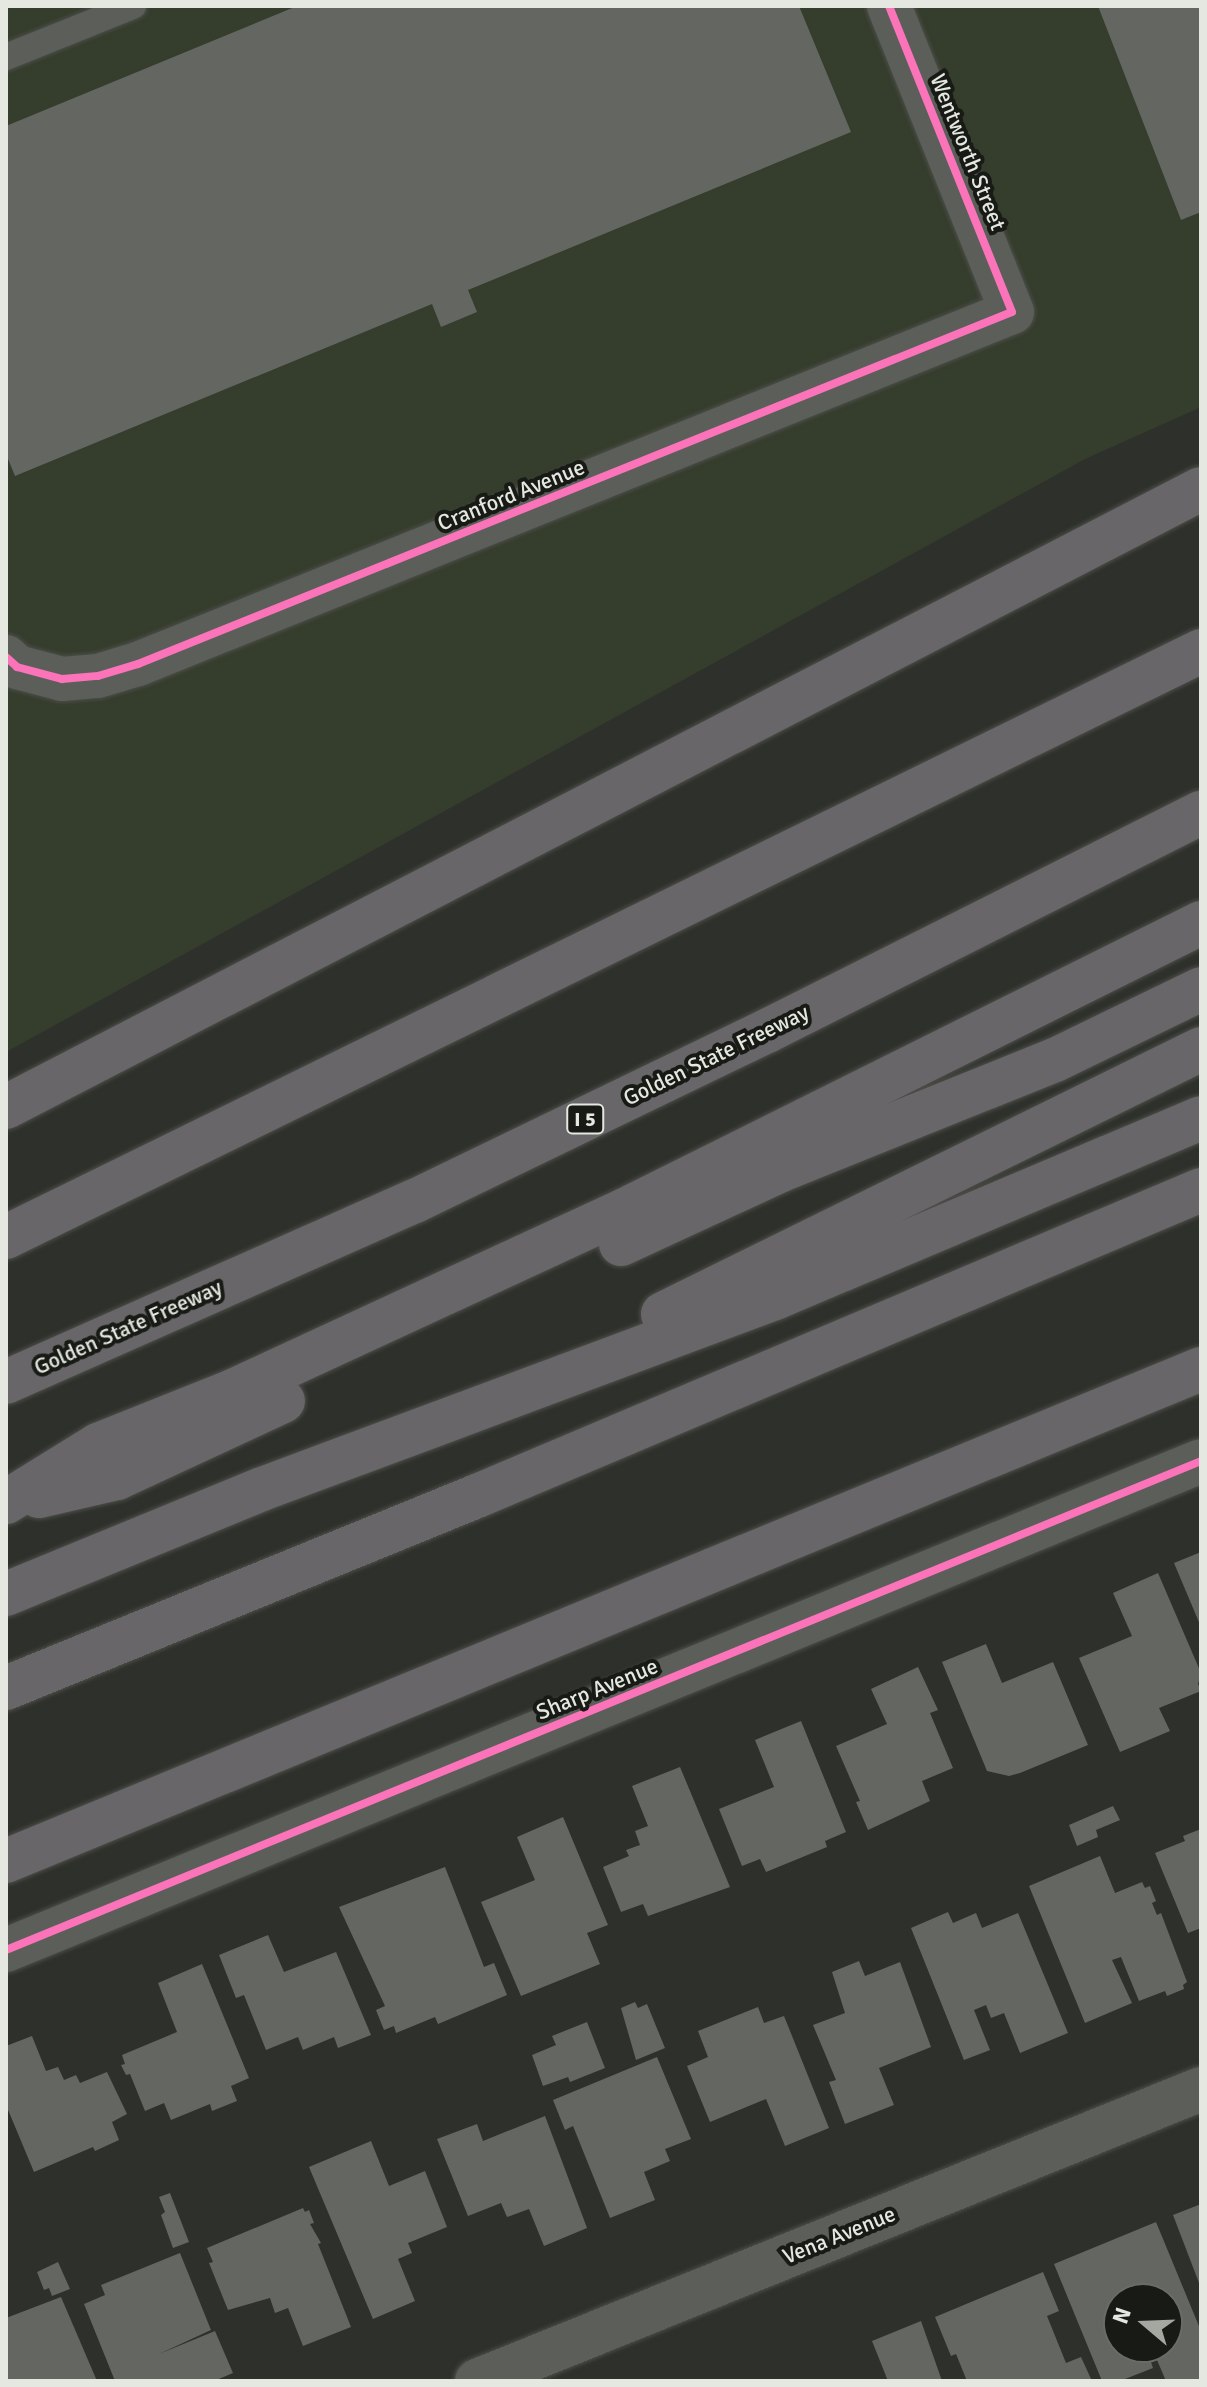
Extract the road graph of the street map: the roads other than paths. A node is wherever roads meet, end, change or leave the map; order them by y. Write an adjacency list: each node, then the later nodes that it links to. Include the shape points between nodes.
1 (133, 6): 3 (lane)
2 (889, 6): 4 (street, Wentworth Street)
3 (6, 57)
4 (1012, 312): 7 (street, Cranford Avenue, via 138,664 98,676 62,679)
5 (1201, 489): 12 (highway)
6 (1201, 651): 15 (highway)
7 (10, 672)
8 (1201, 813): 18 (highway, Golden State Freeway / I 5, via 415,1201)
9 (1201, 923): 20 (highway, via 623,1211 233,1391 98,1445)
10 (1201, 989): 20 (highway, via 1055,1060 781,1170 117,1478)
11 (1201, 1049): 16 (highway, via 644,1323)
12 (6, 1107)
13 (1201, 1118): 16 (highway, via 775,1298)
14 (1201, 1190): 22 (highway)
15 (6, 1237)
16 (582, 1369): 21 (highway, via 262,1489)
17 (1201, 1369): 23 (highway)
18 (6, 1382)
19 (1201, 1461): 24 (street, Sharp Avenue)
20 (6, 1503)
21 (6, 1594)
22 (6, 1688)
23 (6, 1861)
24 (6, 1950)
25 (1201, 2089): 26 (street, Vena Avenue)
26 (477, 2381)

